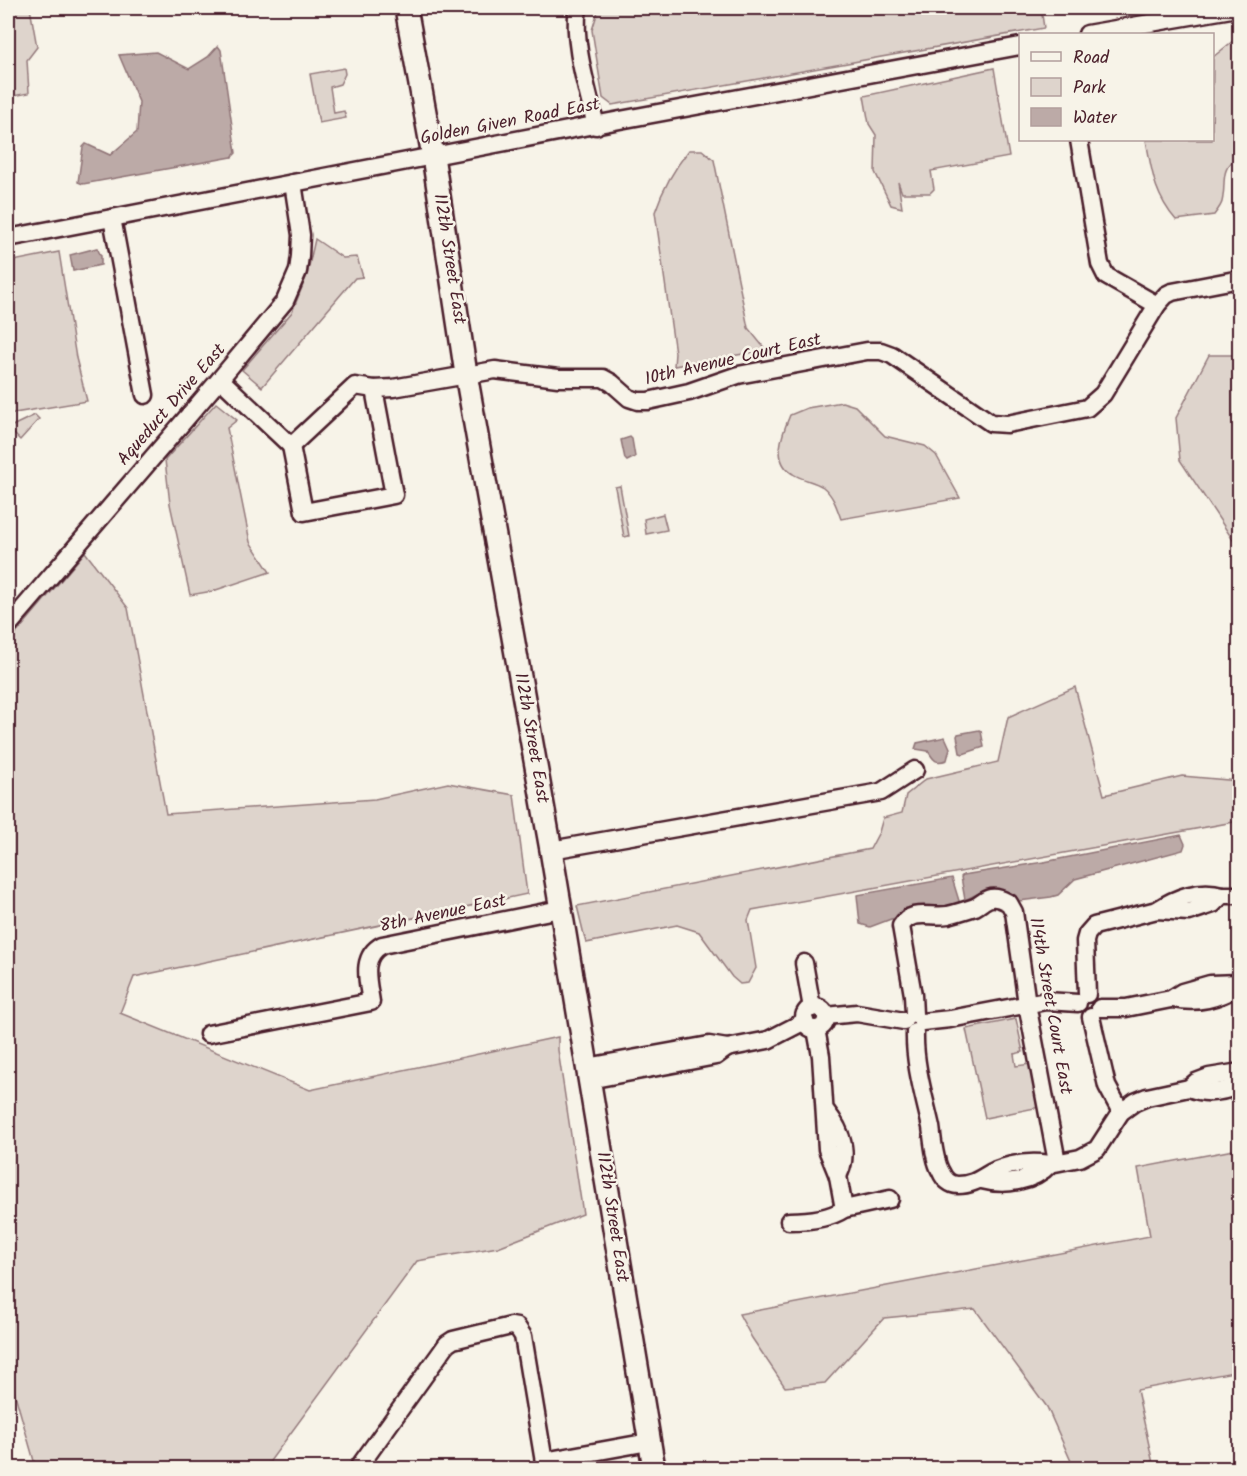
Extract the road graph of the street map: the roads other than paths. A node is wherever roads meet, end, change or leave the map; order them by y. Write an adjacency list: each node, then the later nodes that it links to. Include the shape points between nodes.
1 (406, 8): 8 (main road, 112th Street East)
2 (578, 8): 6 (street, via 580,51)
3 (1237, 8): 4 (street)
4 (1093, 33)
5 (1019, 46): 6 (street, Golden Given Road East)
6 (596, 126): 8 (street, Golden Given Road East)
7 (1079, 141): 13 (street, via 1100,264 1106,276)
8 (433, 156): 9 (street, Golden Given Road East); 14 (main road, 112th Street East)
9 (293, 183): 10 (street, Golden Given Road East); 15 (street, Aqueduct Drive East, via 301,235 295,280 278,312)
10 (112, 218): 11 (street, Golden Given Road East); 17 (street)
11 (8, 238)
12 (1239, 279): 13 (street, 10th Avenue Court East, via 1172,292)
13 (1157, 305): 14 (street, 10th Avenue Court East, via 1103,394 1087,408 1007,424 991,423 901,360 881,351 738,375 689,393 648,401 630,398 603,378 558,378 495,370)
14 (466, 374): 16 (street, 10th Avenue Court East); 21 (main road, 112th Street East)
15 (226, 384): 18 (street); 19 (street, Aqueduct Drive East)
16 (374, 389): 18 (street, 10th Avenue Court East, via 355,386); 18 (street, via 394,495 304,512)
17 (145, 395)
18 (291, 446)
19 (8, 626)
20 (915, 770): 21 (street, via 881,792)
21 (551, 850): 23 (main road, 112th Street East)
22 (1239, 895): 26 (street, via 1197,894 1170,901 1157,910 1094,926 1085,940)
23 (560, 909): 31 (street, 8th Avenue East, via 382,945 372,952 366,967 371,1002); 35 (main road, 112th Street East)
24 (804, 963): 29 (street)
25 (1239, 985): 28 (street, via 1212,999 1172,999)
26 (1082, 999): 27 (street); 28 (street, via 1091,994 1099,999)
27 (1027, 1004): 30 (street); 30 (street, 114th Street Court East, via 1014,912 1009,903 987,899 948,915 913,915 903,922); 39 (street, 114th Street Court East)
28 (1096, 1013): 38 (street, via 1109,1094)
29 (815, 1018): 30 (street, via 857,1013); 32 (street, via 768,1040 727,1048 716,1056); 41 (street, via 827,1149 838,1176)
30 (914, 1022): 39 (street, via 922,1095 939,1170 944,1177 958,1185 982,1180 1013,1182)
31 (208, 1034)
32 (681, 1057): 33 (street, via 678,1072 668,1077 657,1076); 33 (street, via 673,1044 662,1042 652,1047)
33 (649, 1063): 35 (street)
34 (1239, 1072): 37 (street, via 1209,1077)
35 (588, 1074): 43 (main road, 112th Street East)
36 (1239, 1085): 37 (street, via 1199,1093)
37 (1189, 1088): 38 (street, via 1147,1097)
38 (1121, 1112): 39 (street, via 1096,1149 1080,1158)
39 (1054, 1163)
40 (890, 1199): 41 (street)
41 (844, 1209): 42 (street, via 816,1219)
42 (789, 1221)
43 (649, 1442): 44 (street); 46 (main road, 112th Street East)
44 (544, 1465): 45 (street, via 523,1336 517,1326 511,1326 447,1344)
45 (358, 1468)
46 (654, 1468)

